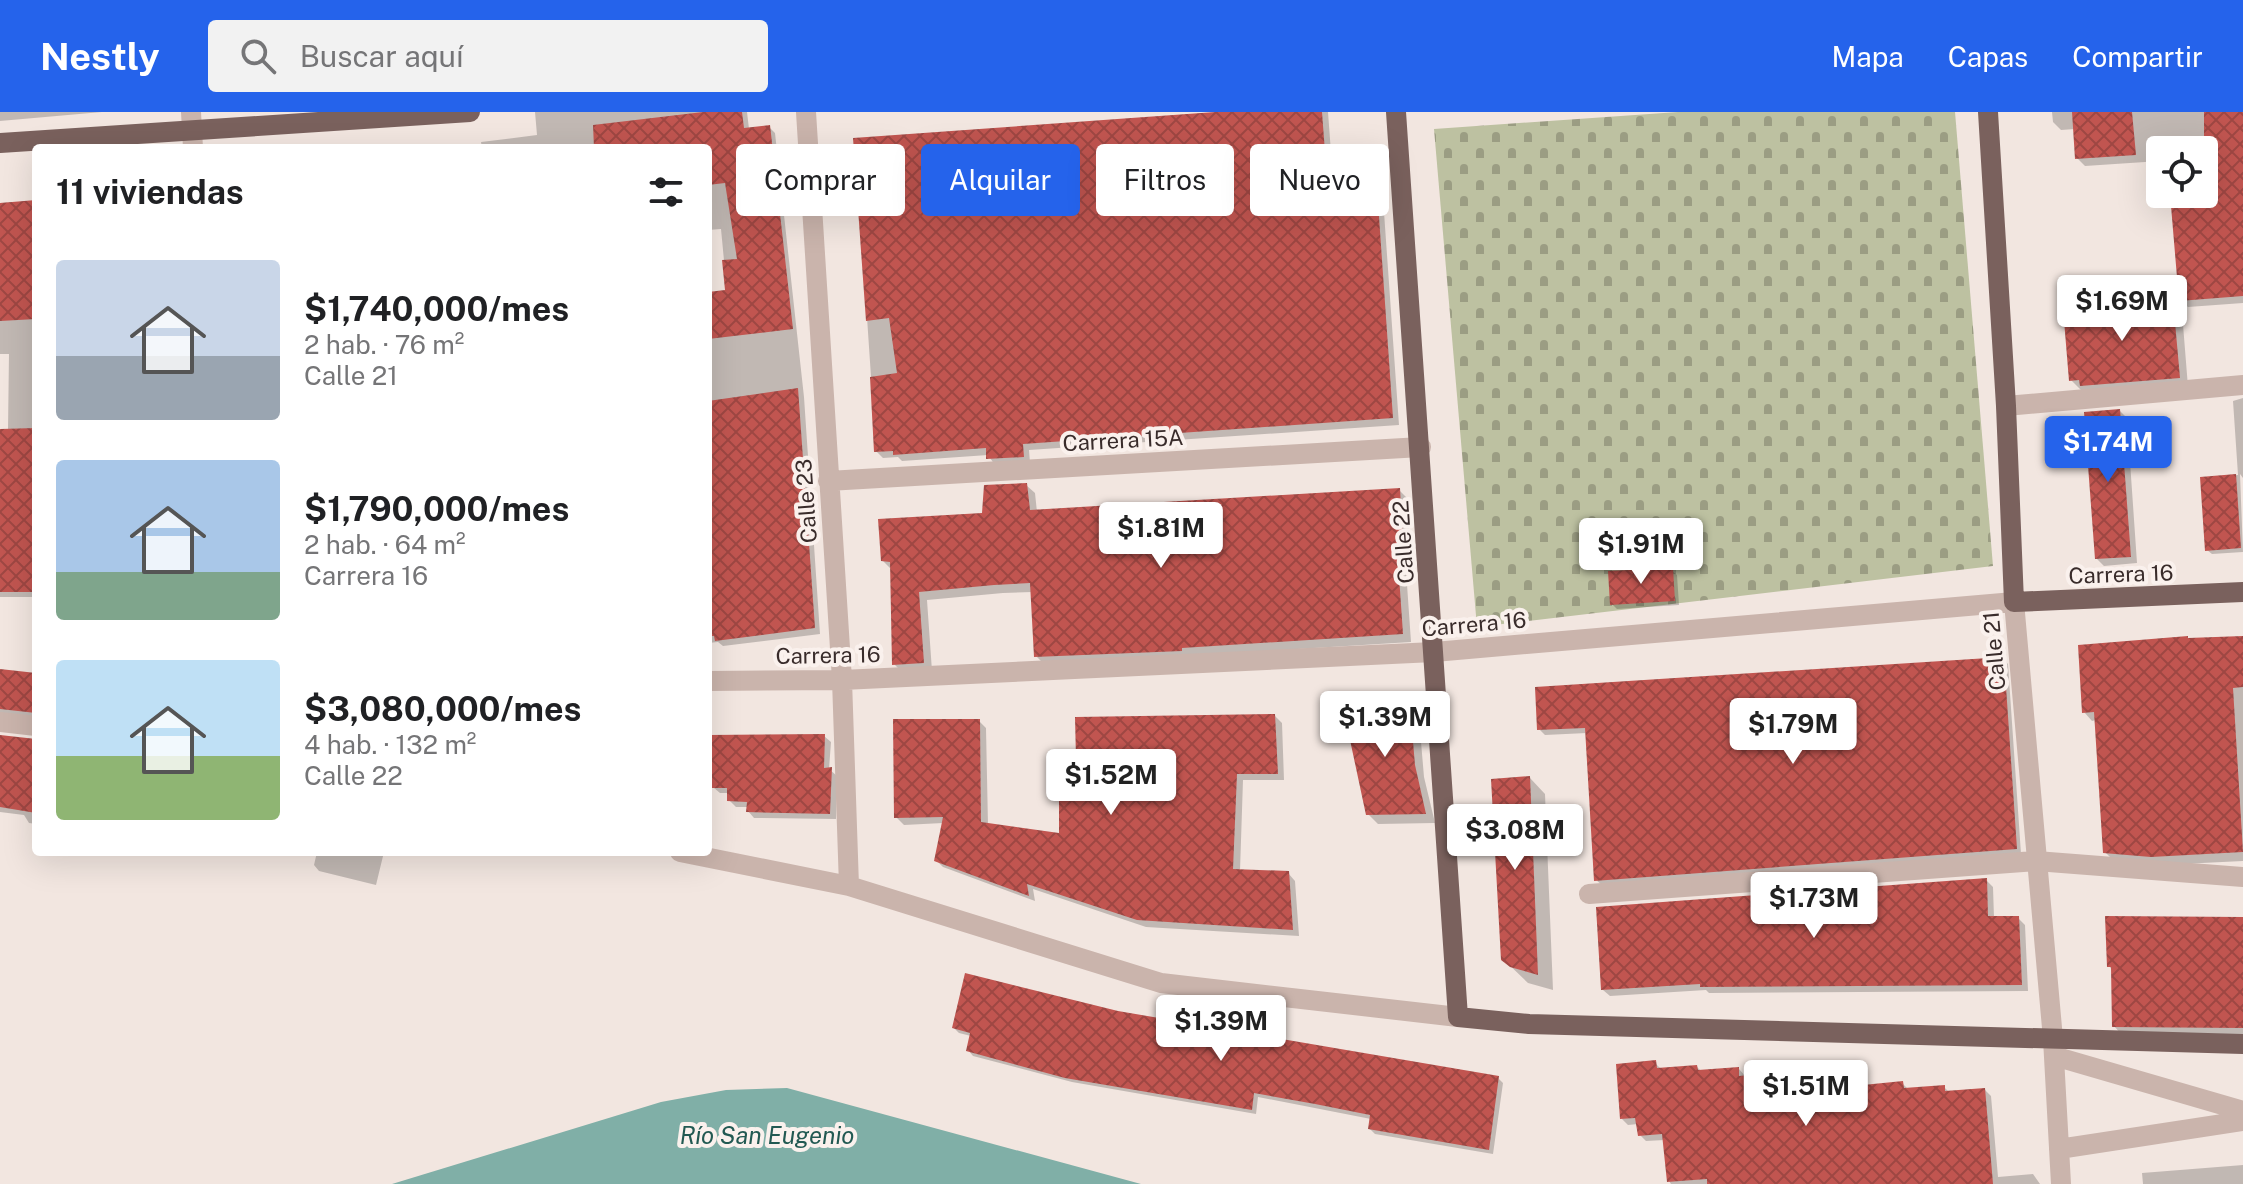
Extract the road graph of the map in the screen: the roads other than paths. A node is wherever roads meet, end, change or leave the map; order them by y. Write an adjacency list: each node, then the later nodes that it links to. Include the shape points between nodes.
1 (470, 112): 5 (main road)
2 (806, 112): 10 (street, Calle 23)
3 (1396, 112): 9 (main road, Calle 22)
4 (1988, 112): 8 (main road, Calle 21)
5 (192, 130): 6 (main road)
6 (0, 143)
7 (2243, 385): 8 (street)
8 (2006, 406): 12 (main road, Calle 21)
9 (1421, 447): 10 (street, Carrera 15A); 13 (main road, Calle 22)
10 (828, 481): 14 (street, Calle 23)
11 (2243, 592): 12 (main road, Carrera 16)
12 (2014, 602): 13 (street, Carrera 16); 19 (street, Calle 21)
13 (1434, 652): 14 (street, Carrera 16); 23 (main road, Calle 22)
14 (842, 680): 15 (street, Carrera 16); 21 (street, Calle 23)
15 (712, 681)
16 (0, 722): 17 (street)
17 (32, 726)
18 (700, 856): 21 (street)
19 (2036, 861): 20 (street); 22 (street); 25 (street, Calle 21)
20 (2243, 877)
21 (849, 886): 23 (street, via 1161,983)
22 (1589, 894)
23 (1458, 1017): 25 (main road)
24 (2243, 1044): 25 (main road)
25 (2054, 1048): 26 (street); 28 (street, Calle 21)
26 (2243, 1111)
27 (2243, 1121): 28 (street)
28 (2059, 1149): 29 (street, Calle 21)
29 (2061, 1184)

